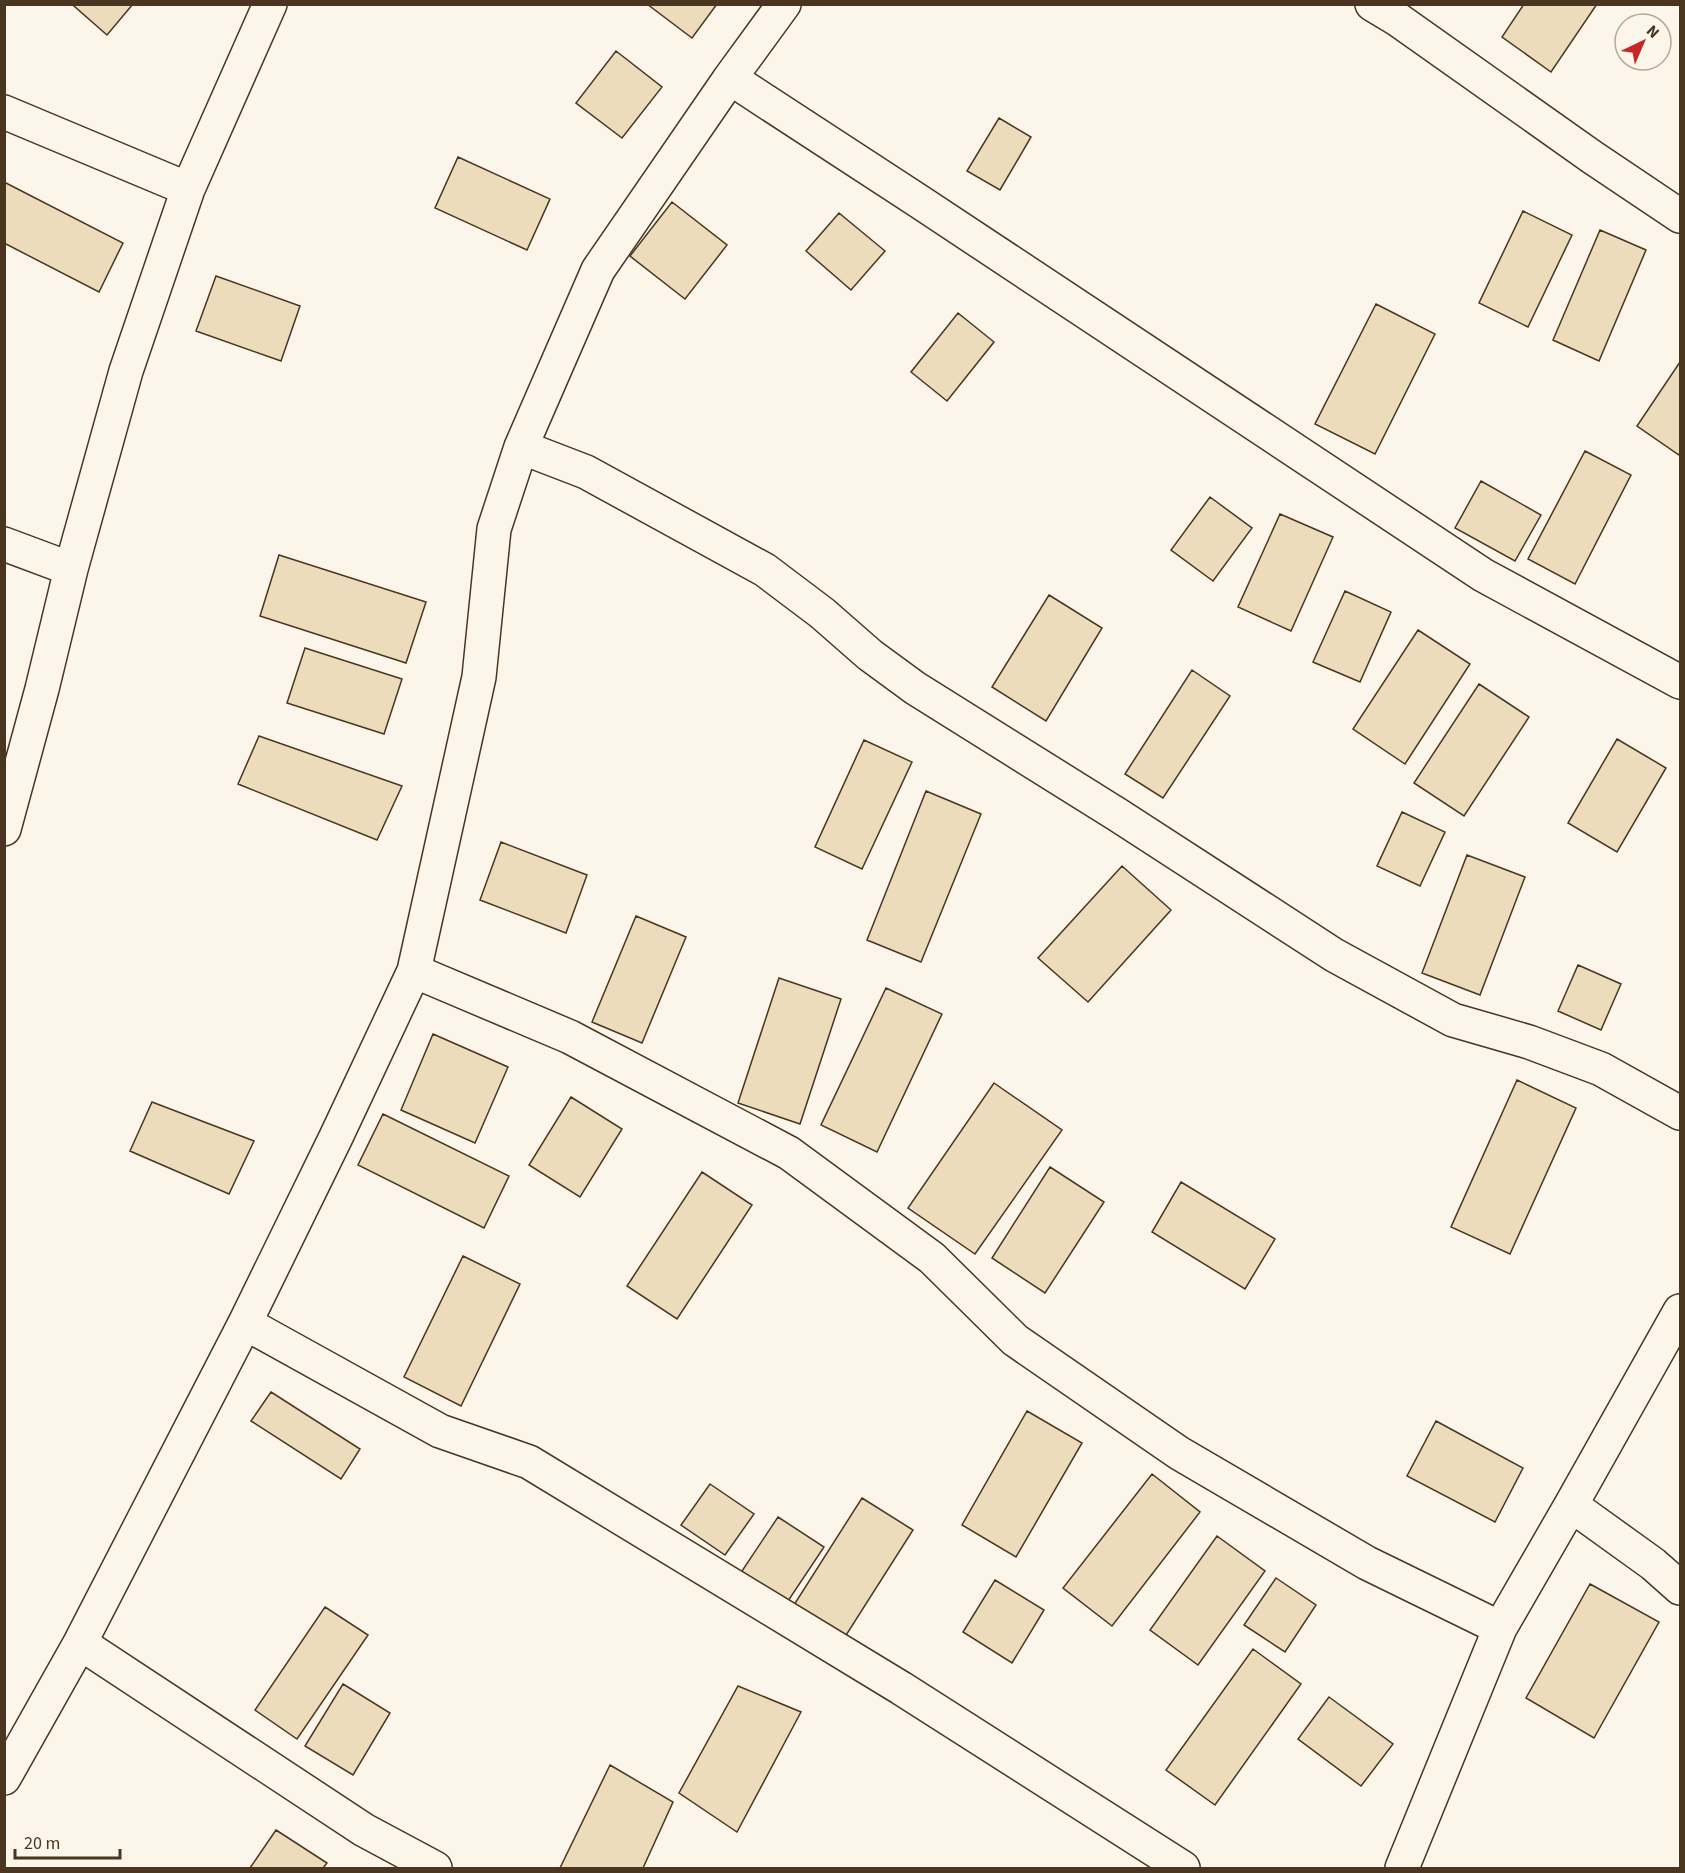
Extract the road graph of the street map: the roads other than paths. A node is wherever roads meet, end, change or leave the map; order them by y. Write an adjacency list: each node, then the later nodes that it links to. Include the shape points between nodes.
1 (270, 4): 6 (street)
2 (784, 4): 4 (street)
3 (1372, 4): 7 (street)
4 (730, 78): 8 (street, via 598,270); 11 (street, via 1483,575)
5 (4, 112): 6 (street)
6 (188, 189): 10 (street, via 126,371)
7 (1680, 216)
8 (521, 447): 13 (street, via 494,529 479,677); 14 (street, via 586,472 765,570 915,688 1334,955 1453,1020 1529,1042 1601,1069)
9 (4, 544): 10 (street)
10 (70, 569): 12 (street)
11 (1680, 682)
12 (4, 829)
13 (414, 970): 16 (street); 19 (street, via 570,1037 789,1153 932,1258 1016,1340 1179,1453 1367,1563)
14 (1680, 1113)
15 (1680, 1311): 17 (street)
16 (245, 1323): 20 (street); 23 (street, via 440,1431 529,1462 901,1688)
17 (1571, 1505): 18 (street); 19 (street)
18 (1680, 1588)
19 (1500, 1629): 24 (street)
20 (80, 1643): 21 (street); 22 (street, via 364,1830)
21 (4, 1778)
22 (435, 1869)
23 (1184, 1869)
24 (1402, 1869)

